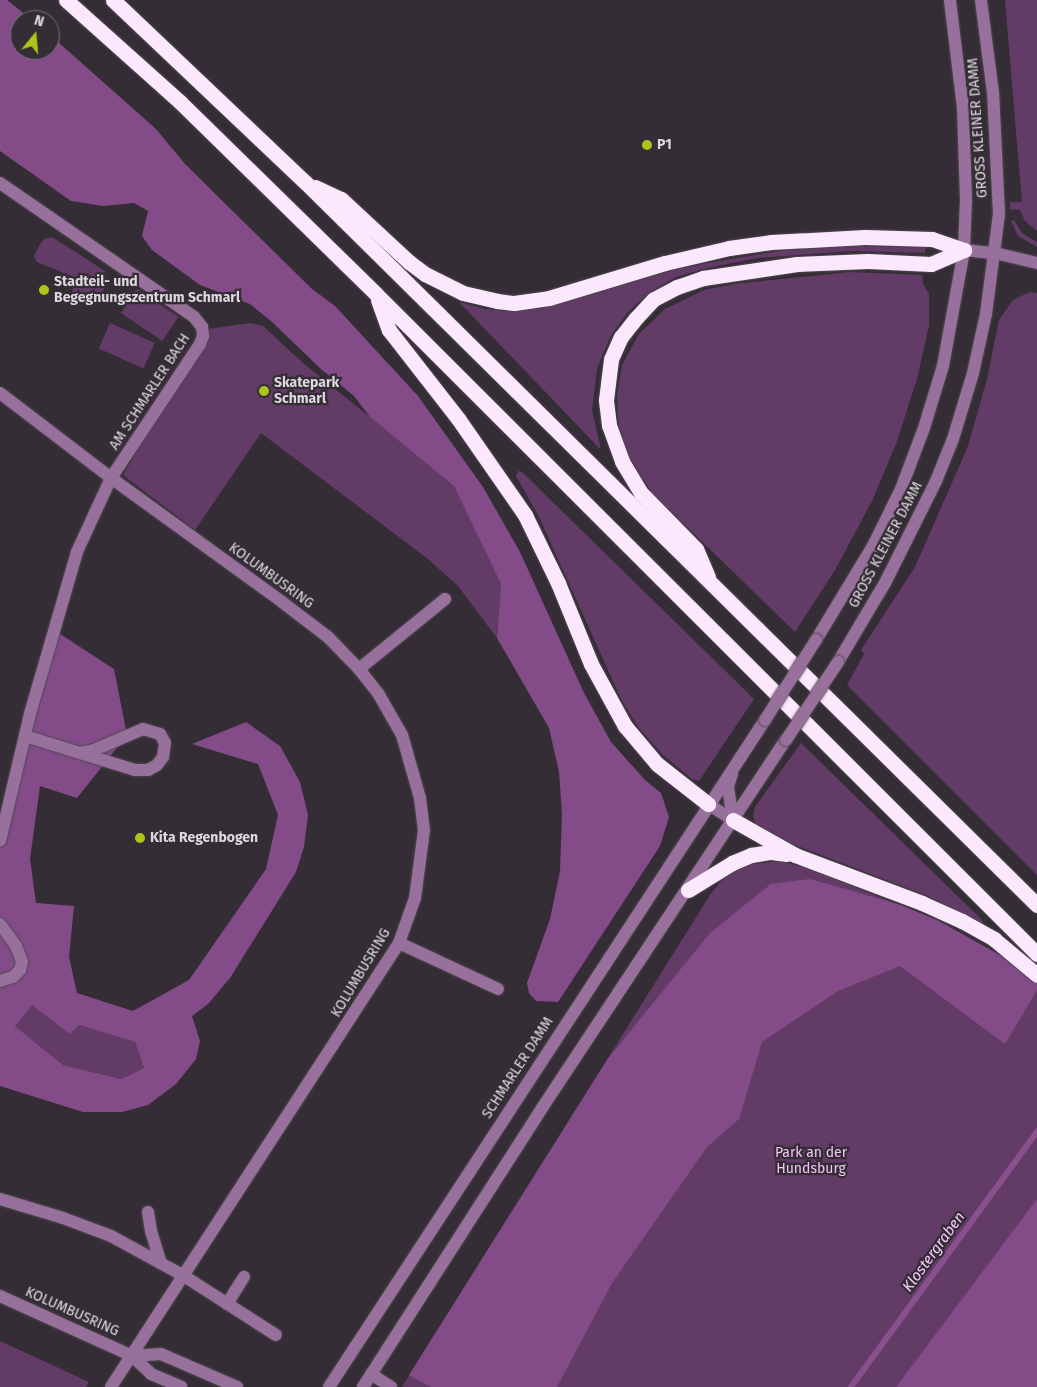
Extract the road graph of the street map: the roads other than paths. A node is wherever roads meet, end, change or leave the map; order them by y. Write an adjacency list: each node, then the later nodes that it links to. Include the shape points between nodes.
1 (66, 0): 10 (highway, via 180,102)
2 (113, 0): 5 (highway)
3 (950, 0): 7 (street, GROSS KLEINER DAMM, via 963,108)
4 (981, 0): 8 (street, GROSS KLEINER DAMM, via 993,93 1000,214)
5 (305, 182): 7 (highway, via 341,199 425,274 463,293 497,301 549,298 665,263 771,242 865,237 932,239); 13 (highway)
6 (0, 183): 12 (street, AM SCHMARLER BACH, via 194,317 202,327 200,344)
7 (964, 250): 8 (street); 13 (highway, via 931,264 868,261 797,264 703,278 654,299 621,337 611,359 606,400 609,425 622,461 641,494 696,549); 18 (street, GROSS KLEINER DAMM, bridge, via 943,366 902,489 874,546)
8 (995, 253): 9 (street); 20 (street, GROSS KLEINER DAMM, bridge, via 973,374 953,439 912,533 838,662)
9 (1037, 263)
10 (376, 294): 19 (highway, via 390,330 460,420 525,515 558,583 591,664 625,726 657,764); 27 (highway)
11 (0, 393): 12 (street, KOLUMBUSRING)
12 (111, 478): 15 (street, KOLUMBUSRING, via 328,637); 16 (street, via 77,552)
13 (711, 585): 24 (highway)
14 (445, 599): 15 (street)
15 (359, 669): 26 (street, KOLUMBUSRING, via 378,693 402,735 420,798 424,830 421,862 415,898)
16 (25, 736): 17 (street); 21 (street)
17 (80, 753): 17 (street, via 144,770 159,762 165,752 165,744 160,734 142,729)
18 (734, 765): 19 (street, SCHMARLER DAMM); 20 (street, via 728,786)
19 (708, 804): 20 (street); 44 (street, SCHMARLER DAMM)
20 (733, 820): 22 (highway); 23 (street)
21 (0, 841)
22 (795, 855): 23 (highway, via 771,852 751,855); 28 (highway, via 962,921 994,939)
23 (688, 890): 40 (street, via 542,1108)
24 (1037, 905)
25 (0, 924): 29 (street, via 16,946 22,962 13,977)
26 (399, 943): 30 (street); 34 (street, KOLUMBUSRING)
27 (1037, 954)
28 (1037, 975)
29 (0, 981)
30 (498, 989)
31 (0, 1199): 33 (street, via 111,1236)
32 (148, 1212): 33 (street)
33 (161, 1264): 34 (street)
34 (184, 1276): 37 (street); 39 (street, KOLUMBUSRING)
35 (244, 1277): 37 (street)
36 (0, 1296): 39 (street, KOLUMBUSRING)
37 (227, 1304): 38 (street)
38 (276, 1335)
39 (132, 1356): 41 (street); 42 (street, KOLUMBUSRING, via 151,1374); 43 (street, KOLUMBUSRING, via 162,1354)
40 (371, 1374): 45 (street); 46 (street)
41 (111, 1387)
42 (180, 1387)
43 (237, 1387)
44 (329, 1387)
45 (363, 1387)
46 (391, 1387)

